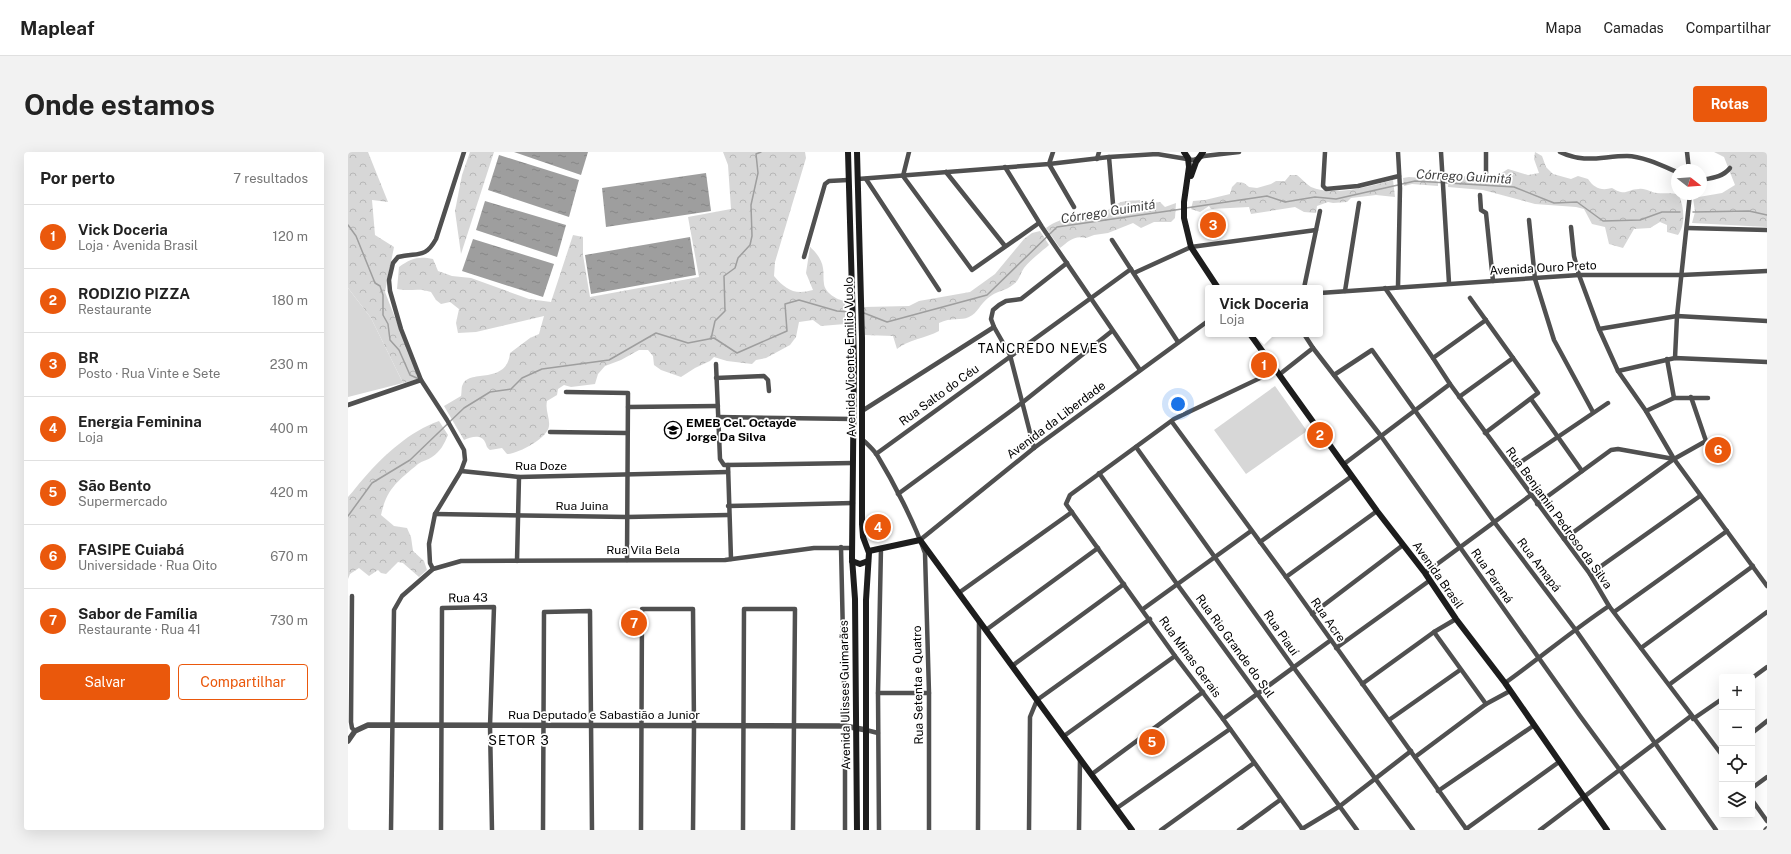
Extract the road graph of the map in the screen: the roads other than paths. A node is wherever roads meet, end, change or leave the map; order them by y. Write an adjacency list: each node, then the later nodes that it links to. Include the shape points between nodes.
1 (464, 152): 94 (street, via 431,248 424,253 398,256 393,263 389,280 392,300)
2 (848, 152): 36 (main road, Avenida Vicente Emilio Vuolo)
3 (857, 152): 33 (main road, Avenida Vicente Emilio Vuolo)
4 (909, 152): 31 (street)
5 (1053, 152): 24 (street)
6 (1100, 152): 23 (street)
7 (1167, 152): 19 (street)
8 (1184, 152): 21 (main road)
9 (1202, 152): 22 (main road)
10 (1240, 152): 18 (street)
11 (1325, 152): 32 (street, via 1323,186 1326,188 1358,186)
12 (1398, 152): 32 (street)
13 (1441, 152): 61 (street)
14 (1486, 152): 30 (street)
15 (1560, 152): 28 (street, via 1583,159 1628,156)
16 (1687, 152): 25 (street)
17 (1146, 153): 19 (street); 20 (street)
18 (1226, 153): 22 (street)
19 (1157, 154): 21 (street)
20 (1109, 157): 23 (street); 41 (street)
21 (1188, 158): 22 (street); 37 (main road)
22 (1199, 158): 37 (main road)
23 (1098, 159): 24 (street)
24 (1050, 164): 26 (street); 42 (street)
25 (1688, 164)
26 (1005, 167): 29 (street); 45 (street)
27 (1730, 168): 35 (street, via 1720,176)
28 (1671, 169)
29 (946, 172): 31 (street); 51 (street)
30 (1486, 173)
31 (903, 176): 34 (street); 51 (street, via 972,270)
32 (1399, 178): 64 (street)
33 (858, 179): 34 (street); 109 (main road, Avenida Vicente Emilio Vuolo)
34 (866, 179): 66 (street)
35 (1707, 179)
36 (848, 180): 53 (street, via 829,181 824,184); 113 (main road, Avenida Vicente Emilio Vuolo)
37 (1187, 187): 52 (main road, via 1184,218)
38 (1480, 195): 60 (street, via 1481,210 1486,213)
39 (1689, 200): 47 (street)
40 (1358, 202): 67 (street)
41 (1113, 204)
42 (1074, 207)
43 (1320, 210): 48 (street)
44 (1529, 220): 59 (street)
45 (1040, 225): 51 (street); 54 (street)
46 (1571, 228): 57 (street)
47 (1687, 228): 49 (street); 58 (street)
48 (1316, 230): 52 (street, Rua Salto do Céu); 63 (street)
49 (1767, 230)
50 (1112, 240): 55 (street)
51 (1005, 246)
52 (1191, 248): 55 (street, Rua Salto do Céu); 62 (main road)
53 (804, 257)
54 (1066, 263): 69 (street); 75 (street, via 1021,299 1006,302 993,310 991,319)
55 (1132, 271): 69 (street, Rua Salto do Céu); 80 (street)
56 (1767, 271): 58 (street, Avenida Ouro Preto)
57 (1579, 275): 58 (street, Avenida Ouro Preto); 59 (street, Avenida Ouro Preto); 76 (street)
58 (1682, 275): 71 (street)
59 (1535, 279): 60 (street, Avenida Ouro Preto); 111 (street, via 1554,340)
60 (1493, 281): 61 (street, Avenida Ouro Preto)
61 (1449, 283): 64 (street, Avenida Ouro Preto)
62 (1216, 285)
63 (1305, 285)
64 (1398, 287): 65 (street, Avenida Ouro Preto)
65 (1385, 288): 67 (street, Avenida Ouro Preto); 83 (street, Rua Benjamin Pedroso da Silva)
66 (939, 290)
67 (1345, 291): 68 (street, Avenida Ouro Preto)
68 (1323, 293)
69 (1089, 298): 77 (street); 82 (street, Rua Salto do Céu)
70 (1470, 298): 72 (street)
71 (1678, 316): 73 (street); 76 (street); 85 (street)
72 (1486, 320): 83 (street); 84 (street)
73 (1767, 321)
74 (1205, 323): 80 (street, Avenida da Liberdade)
75 (994, 327): 82 (street); 109 (street)
76 (1599, 329): 90 (street)
77 (1112, 330): 89 (street); 103 (street)
78 (1252, 337): 91 (main road, Avenida Brasil)
79 (1306, 337): 81 (street, Rua Paraná)
80 (1178, 342): 89 (street, Avenida da Liberdade)
81 (1313, 348): 91 (street); 92 (street, Rua Paraná)
82 (1010, 355): 103 (street); 123 (street, Rua Salto do Céu)
83 (1434, 358): 95 (street, Rua Benjamin Pedroso da Silva)
84 (1513, 358): 98 (street); 102 (street, via 1538,393)
85 (1675, 358): 86 (street); 87 (street)
86 (1667, 359): 90 (street); 100 (street)
87 (1767, 362)
88 (716, 364): 93 (street)
89 (1140, 370): 122 (street, Avenida da Liberdade)
90 (1618, 371): 110 (street)
91 (1278, 372): 114 (street); 126 (main road, Avenida Brasil)
92 (1334, 375): 108 (street, Rua Amapá, via 1372,350); 118 (street, Rua Paraná)
93 (716, 378): 96 (street, via 764,376 768,380); 106 (street)
94 (421, 380): 105 (street); 129 (street, via 464,450 465,460)
95 (1450, 384): 98 (street, Rua Benjamin Pedroso da Silva); 108 (street)
96 (769, 391)
97 (566, 392): 107 (street, via 628,392)
98 (1459, 397): 117 (street, Rua Benjamin Pedroso da Silva)
99 (1691, 397): 100 (street); 101 (street); 124 (street, via 1706,442)
100 (1674, 398): 110 (street)
101 (1708, 398)
102 (1531, 399): 117 (street); 119 (street)
103 (1023, 402): 122 (street); 136 (street)
104 (1608, 403): 111 (street)
105 (348, 405)
106 (718, 406): 107 (street); 112 (street)
107 (628, 407): 116 (street)
108 (1416, 410): 118 (street); 148 (street, Rua Amapá)
109 (862, 411): 120 (main road, Avenida Vicente Emilio Vuolo)
110 (1646, 411): 124 (street)
111 (1593, 412): 119 (street)
112 (718, 418): 113 (street); 127 (street, via 720,459 724,465)
113 (853, 419): 125 (main road, Avenida Vicente Emilio Vuolo)
114 (1172, 422): 121 (street); 149 (street, Rua Acre)
115 (550, 432): 116 (street)
116 (627, 433): 133 (street)
117 (1485, 433): 128 (street, Rua Benjamin Pedroso da Silva)
118 (1381, 436): 126 (street); 156 (street, Rua Paraná)
119 (1557, 436): 128 (street); 131 (street)
120 (862, 439): 123 (street, Rua Setenta e Quatro); 160 (main road, Avenida Vicente Emilio Vuolo, via 862,524)
121 (1136, 447): 132 (street); 161 (street, Rua Piauí)
122 (1034, 448): 152 (street, Avenida da Liberdade)
123 (876, 454): 136 (street, Rua Setenta e Quatro)
124 (1674, 460): 131 (street, via 1614,449); 138 (street); 151 (street)
125 (852, 463): 127 (street); 139 (main road, Avenida Vicente Emilio Vuolo)
126 (1344, 464): 134 (main road, Avenida Brasil)
127 (728, 465): 130 (street)
128 (1512, 468): 137 (street, Rua Benjamin Pedroso da Silva)
129 (461, 471): 135 (street, Rua Doze); 144 (street)
130 (728, 472): 133 (street, Rua Doze); 141 (street)
131 (1582, 472): 140 (street)
132 (1099, 473): 143 (street, Rua Minas Gerais, via 1070,495 1066,504); 174 (street, Rua Rio Grande do Sul)
133 (627, 476): 135 (street, Rua Doze); 147 (street)
134 (1352, 476): 142 (main road, Avenida Brasil); 153 (street)
135 (519, 477): 146 (street)
136 (898, 494): 152 (street, Rua Setenta e Quatro)
137 (1531, 495): 140 (street, Rua Benjamin Pedroso da Silva); 148 (street)
138 (1700, 496): 150 (street); 170 (street)
139 (853, 503): 141 (street); 157 (main road, Avenida Vicente Emilio Vuolo)
140 (1537, 504): 151 (street, Rua Benjamin Pedroso da Silva)
141 (728, 506): 145 (street)
142 (1377, 511): 154 (main road, Avenida Brasil); 171 (street)
143 (1072, 512): 159 (street, Rua Minas Gerais); 176 (street)
144 (435, 514): 146 (street, Rua Juina); 168 (street, via 429,544 430,563)
145 (728, 515): 147 (street, Rua Juina); 162 (street)
146 (518, 516): 147 (street, Rua Juina); 163 (street)
147 (627, 516): 164 (street)
148 (1495, 523): 156 (street); 187 (street, Rua Amapá)
149 (1250, 531): 153 (street, Rua Acre); 161 (street)
150 (1727, 531): 167 (street); 180 (street)
151 (1564, 539): 170 (street, Rua Benjamin Pedroso da Silva)
152 (920, 540): 158 (main road); 176 (main road); 205 (street, Rua Setenta e Quatro, via 926,564)
153 (1260, 542): 171 (street, Rua Acre)
154 (1403, 545): 169 (main road, Avenida Brasil); 182 (street)
155 (840, 547): 157 (street, Rua Vila Bela); 162 (street, Rua Vila Bela); 224 (street)
156 (1460, 547): 169 (street); 193 (street, Rua Paraná)
157 (852, 548): 160 (main road, via 861,546); 165 (main road, Avenida Vicente Emilio Vuolo)
158 (881, 548): 160 (main road); 204 (street)
159 (1098, 548): 173 (street, Rua Minas Gerais); 186 (street)
160 (867, 549): 166 (main road, Avenida Vicente Emilio Vuolo)
161 (1214, 556): 174 (street); 196 (street, Rua Piauí)
162 (731, 559): 164 (street, Rua Vila Bela)
163 (517, 560): 164 (street, Rua Vila Bela); 168 (street, Rua Vila Bela, via 461,561)
164 (627, 560)
165 (852, 561): 166 (main road, via 860,564); 226 (main road, Avenida Ulisses Guimarães, via 855,599)
166 (868, 561): 228 (main road, Avenida Ulisses Guimarães)
167 (1753, 566): 175 (street); 191 (street)
168 (433, 569): 215 (street, via 402,596 394,610)
169 (1425, 573): 172 (main road, Avenida Brasil)
170 (1590, 574): 178 (street, Rua Benjamin Pedroso da Silva)
171 (1286, 577): 182 (street, Rua Acre)
172 (1429, 580): 185 (main road, Avenida Brasil); 190 (street)
173 (1124, 584): 179 (street, Rua Minas Gerais); 194 (street)
174 (1177, 584): 179 (street); 206 (street, Rua Rio Grande do Sul)
175 (1767, 586)
176 (960, 592): 184 (main road)
177 (352, 596): 214 (street)
178 (1609, 606): 180 (street, Rua Benjamin Pedroso da Silva); 187 (street)
179 (1142, 609): 183 (street, Rua Minas Gerais)
180 (1614, 612): 191 (street, Rua Benjamin Pedroso da Silva)
181 (1767, 612): 201 (street)
182 (1312, 614): 189 (street, Rua Acre)
183 (1150, 619): 192 (street, Rua Minas Gerais); 207 (street)
184 (979, 620): 186 (main road); 268 (street)
185 (1456, 620): 188 (street); 199 (main road, Avenida Brasil)
186 (986, 630): 194 (main road)
187 (1575, 630): 193 (street); 234 (street, Rua Amapá)
188 (1434, 632): 197 (street); 200 (street)
189 (1331, 640): 190 (street, Rua Acre); 196 (street)
190 (1336, 648): 200 (street, Rua Acre)
191 (1642, 648): 201 (street, Rua Benjamin Pedroso da Silva)
192 (1175, 656): 203 (street, Rua Minas Gerais); 232 (street)
193 (1539, 659): 199 (street); 241 (street, Rua Paraná)
194 (1012, 666): 207 (main road)
195 (1767, 667): 198 (street)
196 (1294, 668): 206 (street); 244 (street, Rua Piauí)
197 (1460, 670): 209 (street); 212 (street)
198 (1755, 676)
199 (1505, 683): 202 (main road, Avenida Brasil)
200 (1362, 684): 212 (street, Rua Acre)
201 (1670, 684): 210 (street, Rua Benjamin Pedroso da Silva)
202 (1510, 691): 209 (street); 225 (main road, Avenida Brasil)
203 (1203, 692): 211 (street, Rua Minas Gerais); 242 (street)
204 (878, 693): 205 (street); 231 (street)
205 (929, 693): 267 (street, Rua Setenta e Quatro)
206 (1257, 694): 211 (street); 250 (street, Rua Rio Grande do Sul)
207 (1037, 700): 232 (main road); 269 (street, via 1030,717)
208 (1719, 701): 210 (street)
209 (1486, 704): 237 (street)
210 (1692, 717): 234 (street); 236 (street, Rua Benjamin Pedroso da Silva)
211 (1223, 719): 227 (street, Rua Minas Gerais)
212 (1389, 720): 235 (street, Rua Acre)
213 (1767, 721): 230 (street)
214 (350, 722): 229 (street)
215 (393, 725): 216 (street, Rua Deputado e Sabastião a Junior); 229 (street, Rua Deputado e Sabastião a Junior, via 368,725); 254 (street)
216 (442, 726): 217 (street, Rua Deputado e Sabastião a Junior); 217 (street, Rua 43, via 442,608 494,607); 255 (street)
217 (490, 726): 218 (street, Rua Deputado e Sabastião a Junior); 256 (street)
218 (543, 726): 219 (street, Rua Deputado e Sabastião a Junior); 219 (street, via 544,612 590,611); 257 (street)
219 (591, 726): 220 (street, Rua Deputado e Sabastião a Junior); 258 (street)
220 (641, 726): 221 (street, Rua Deputado e Sabastião a Junior); 221 (street, via 642,609 693,610); 259 (street)
221 (694, 726): 222 (street, Rua Deputado e Sabastião a Junior); 260 (street)
222 (743, 726): 223 (street, Rua Deputado e Sabastião a Junior); 223 (street, via 744,609 795,609); 261 (street)
223 (794, 726): 224 (street, Rua Deputado e Sabastião a Junior); 262 (street)
224 (845, 726): 226 (street, Rua Deputado e Sabastião a Junior); 263 (street)
225 (1534, 726): 239 (main road, Avenida Brasil); 246 (street)
226 (856, 727): 228 (street, Rua Deputado e Sabastião a Junior); 264 (main road, Avenida Ulisses Guimarães)
227 (1230, 729): 240 (street, Rua Minas Gerais); 251 (street)
228 (866, 730): 231 (street); 265 (main road, Avenida Ulisses Guimarães)
229 (355, 731): 233 (street)
230 (1755, 731)
231 (878, 733): 266 (street)
232 (1064, 736): 238 (main road)
233 (348, 741)
234 (1654, 744): 241 (street); 280 (street, Rua Amapá)
235 (1410, 751): 237 (street, Rua Acre); 244 (street)
236 (1719, 751)
237 (1415, 757): 246 (street, Rua Acre)
238 (1080, 759): 242 (main road); 270 (street)
239 (1559, 762): 247 (main road, Avenida Brasil); 276 (street)
240 (1254, 763): 248 (street, Rua Minas Gerais); 272 (street)
241 (1620, 769): 247 (street); 279 (street, Rua Paraná)
242 (1092, 774): 251 (main road)
243 (1767, 777): 245 (street)
244 (1375, 778): 250 (street); 275 (street, Rua Piauí)
245 (1755, 786)
246 (1438, 791): 276 (street, Rua Acre)
247 (1584, 797): 277 (street); 278 (main road, Avenida Brasil)
248 (1280, 800): 253 (street, Rua Minas Gerais); 273 (street)
249 (1755, 804): 252 (street)
250 (1340, 806): 253 (street); 274 (street, Rua Rio Grande do Sul)
251 (1117, 808): 271 (main road)
252 (1767, 821)
253 (1303, 829)
254 (392, 830)
255 (441, 830)
256 (492, 830)
257 (543, 830)
258 (592, 830)
259 (641, 830)
260 (692, 830)
261 (743, 830)
262 (793, 830)
263 (845, 830)
264 (857, 830)
265 (866, 830)
266 (879, 830)
267 (929, 830)
268 (978, 830)
269 (1029, 830)
270 (1079, 830)
271 (1132, 830)
272 (1161, 830)
273 (1239, 830)
274 (1357, 830)
275 (1412, 830)
276 (1467, 830)
277 (1540, 830)
278 (1608, 830)
279 (1664, 830)
280 (1716, 830)

